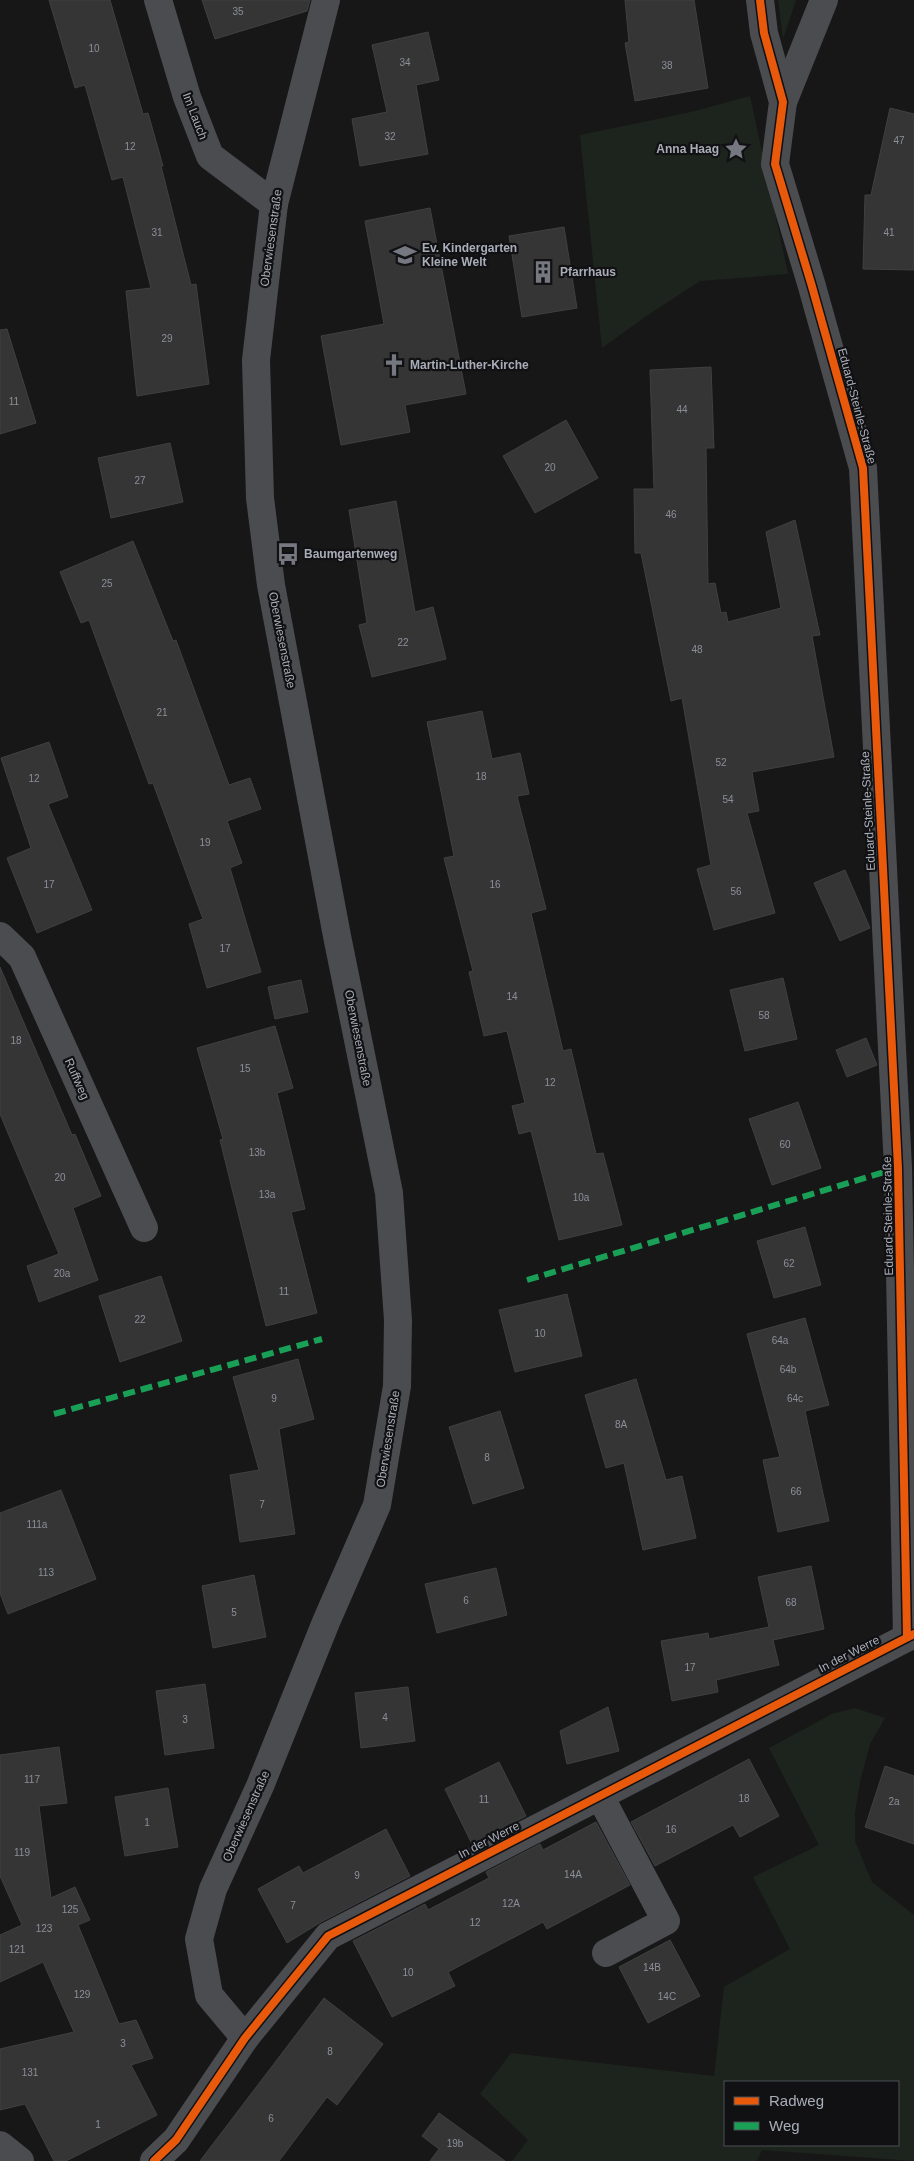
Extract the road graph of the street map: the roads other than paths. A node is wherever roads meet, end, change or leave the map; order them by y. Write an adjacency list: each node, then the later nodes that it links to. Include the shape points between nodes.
1 (158, 0): 6 (street, Im Lauch, via 187,97 210,156)
2 (326, 0): 6 (street, Oberwiesenstraße)
3 (760, 0): 5 (street, Eduard-Steinle-Straße, via 764,33)
4 (824, 0): 5 (street)
5 (783, 102): 8 (street, Eduard-Steinle-Straße, via 775,164 863,468)
6 (274, 204): 13 (street, Oberwiesenstraße, via 256,360 260,498 271,585 389,1193 398,1330 397,1386 377,1505 260,1786 213,1889 199,1939 209,1995)
7 (0, 936): 9 (street, Ruffweg, via 22,957)
8 (906, 1170): 10 (street, Eduard-Steinle-Straße)
9 (144, 1228)
10 (912, 1640): 11 (street, In der Werre)
11 (600, 1796): 12 (street, via 666,1921); 13 (street, In der Werre, via 328,1936)
12 (606, 1953)
13 (245, 2038): 16 (street, In der Werre, via 176,2140)
14 (0, 2145): 15 (street)
15 (20, 2161)
16 (154, 2161)

